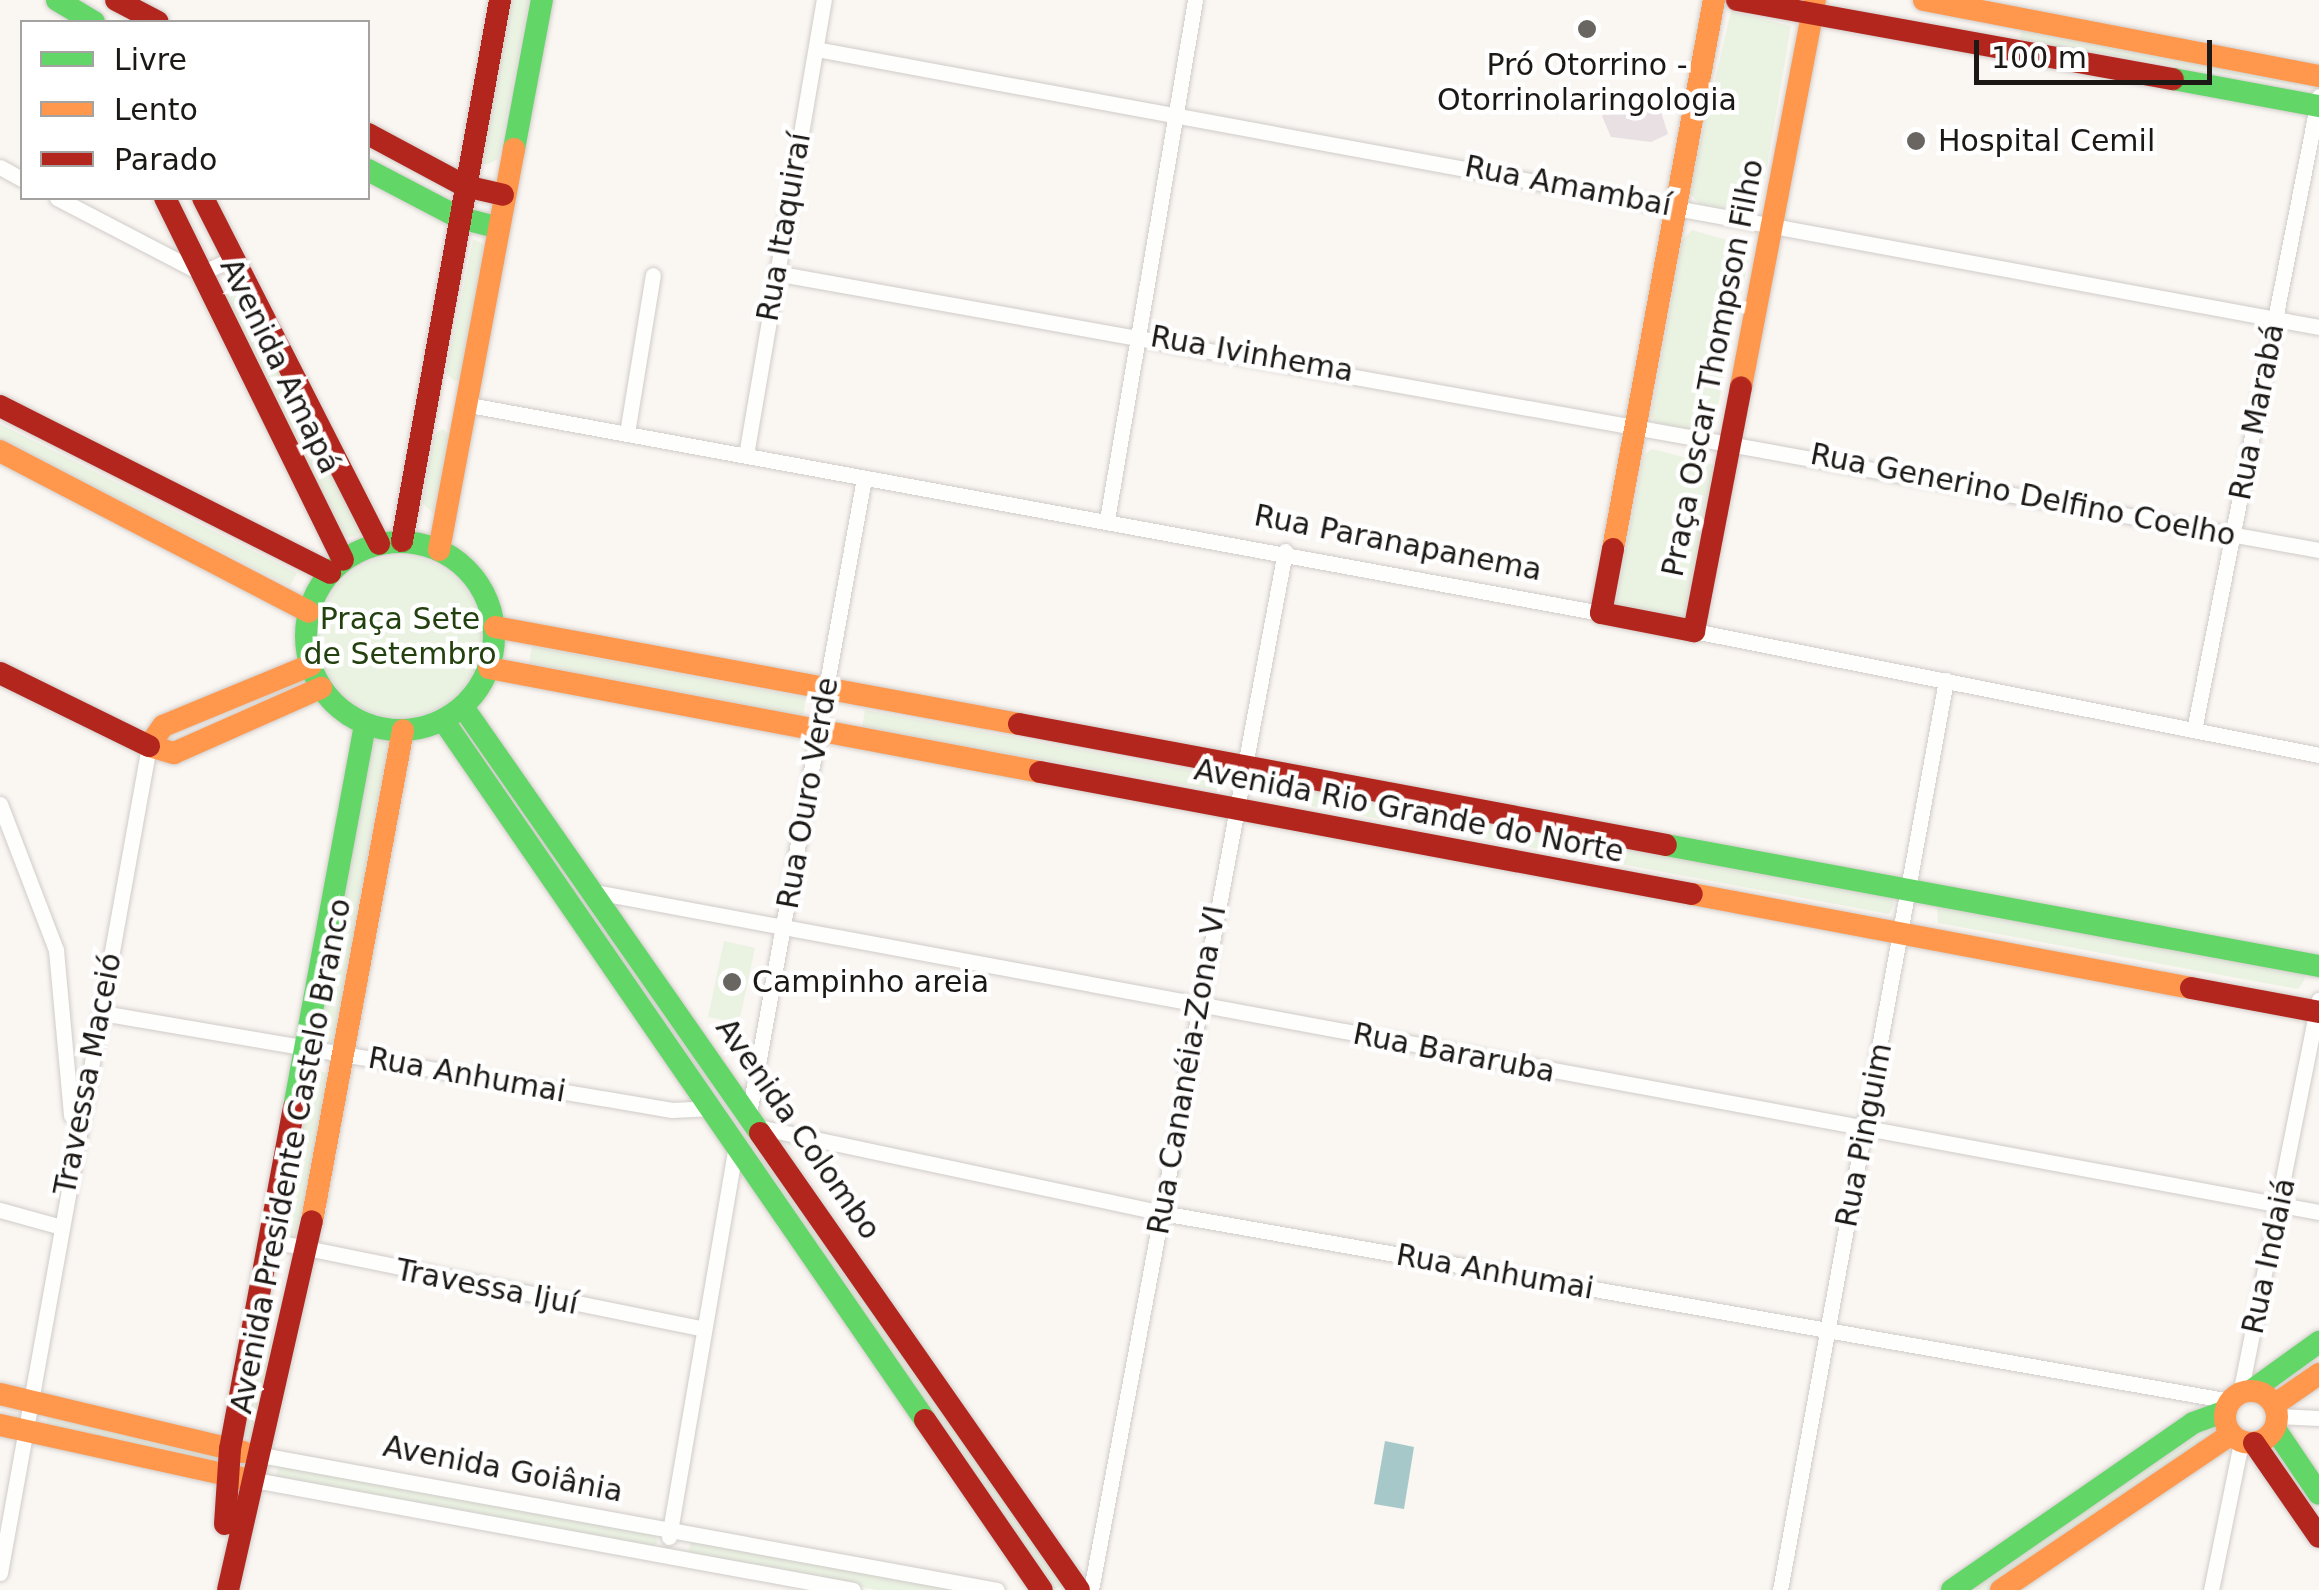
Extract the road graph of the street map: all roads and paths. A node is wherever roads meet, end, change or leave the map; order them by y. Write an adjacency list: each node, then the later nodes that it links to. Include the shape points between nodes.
1 (500, 0): 19 (street)
2 (542, 0): 20 (street)
3 (824, 0): 13 (street, Rua Itaquiraí)
4 (1195, 0): 16 (street)
5 (1714, 0): 24 (street)
6 (1737, 0): 8 (street)
7 (1924, 0): 10 (street)
8 (1814, 6): 12 (street); 26 (street, Praça Oscar Thompson Filho)
9 (122, 7): 11 (street)
10 (2000, 7): 12 (street); 14 (street)
11 (153, 20)
12 (1993, 45): 15 (street)
13 (816, 49): 16 (street, Rua Amambaí); 30 (street, Rua Itaquiraí)
14 (2319, 76)
15 (2318, 102): 32 (street, Rua Marabá)
16 (1176, 110): 24 (street, Rua Amambaí); 34 (street)
17 (370, 135): 19 (street)
18 (370, 171): 25 (street)
19 (465, 186): 20 (street); 25 (street)
20 (504, 195): 27 (street)
21 (61, 200): 29 (street)
22 (166, 200): 29 (street, Avenida Amapá)
23 (204, 200): 28 (street, Avenida Amapá)
24 (1674, 207): 26 (street, Rua Amambaí); 38 (street)
25 (460, 218): 27 (street); 35 (street)
26 (1770, 223): 32 (street, Rua Amambaí); 40 (street, Praça Oscar Thompson Filho)
27 (498, 227): 36 (street)
28 (234, 258): 29 (street); 46 (street, Avenida Amapá)
29 (200, 273): 50 (street, Avenida Amapá)
30 (776, 273): 34 (street, Rua Ivinhema); 42 (street, Rua Itaquiraí)
31 (653, 275): 39 (street)
32 (2275, 319): 33 (street, Rua Amambaí); 45 (street, Rua Marabá)
33 (2319, 327)
34 (1138, 333): 38 (street, Rua Ivinhema); 44 (street)
35 (430, 398): 36 (street); 46 (street)
36 (464, 404): 39 (street, Rua Paranapanema); 47 (street)
37 (0, 406): 50 (street)
38 (1634, 422): 40 (street, Rua Ivinhema); 52 (street)
39 (627, 433): 42 (street, Rua Paranapanema)
40 (1727, 439): 45 (street, Rua Generino Delfino Coelho); 54 (street, Praça Oscar Thompson Filho)
41 (0, 451): 51 (street)
42 (746, 455): 43 (street, Rua Paranapanema)
43 (864, 478): 44 (street, Rua Paranapanema); 59 (street, Rua Ouro Verde)
44 (1107, 520): 49 (street, Rua Paranapanema)
45 (2233, 534): 48 (street, Rua Generino Delfino Coelho); 66 (street, Rua Marabá)
46 (391, 542): 47 (street); 50 (street)
47 (438, 550): 53 (street, via 477,581)
48 (2319, 550)
49 (1285, 551): 52 (street, Rua Paranapanema); 69 (street, Rua Cananéia-Zona VI)
50 (336, 566): 51 (street)
51 (309, 612): 55 (street)
52 (1601, 613): 54 (street, Rua Paranapanema)
53 (495, 628): 56 (street); 59 (street, Avenida Rio Grande do Norte)
54 (1694, 630): 58 (street, Rua Paranapanema)
55 (310, 666): 60 (street); 67 (street, via 163,726)
56 (489, 668): 61 (street); 65 (street, Avenida Rio Grande do Norte)
57 (0, 673): 67 (street)
58 (1946, 680): 66 (street, Rua Paranapanema); 72 (street, Rua Pinguim)
59 (826, 686): 65 (street, Rua Ouro Verde); 69 (street, Avenida Rio Grande do Norte)
60 (321, 688): 63 (street); 67 (street, via 174,753)
61 (463, 706): 62 (street); 73 (street, Avenida Colombo)
62 (443, 720): 64 (street); 83 (street, Avenida Colombo)
63 (365, 725): 64 (street); 80 (street, Avenida Presidente Castelo Branco)
64 (403, 730): 81 (street, Avenida Presidente Castelo Branco)
65 (819, 730): 71 (street, Avenida Rio Grande do Norte); 74 (street, Rua Ouro Verde)
66 (2194, 730): 68 (street, Rua Paranapanema)
67 (149, 746): 79 (street, Travessa Maceió)
68 (2319, 755)
69 (1242, 766): 71 (street, Rua Cananéia-Zona VI); 72 (street, Avenida Rio Grande do Norte)
70 (0, 804): 87 (street, via 56,950)
71 (1234, 809): 75 (street, Avenida Rio Grande do Norte); 77 (street, Rua Cananéia-Zona VI)
72 (1911, 890): 75 (street, Rua Pinguim); 76 (street, Avenida Rio Grande do Norte)
73 (590, 891): 74 (street, Rua Bararuba); 82 (street, Avenida Colombo)
74 (786, 926): 77 (street, Rua Bararuba); 82 (street, Rua Ouro Verde)
75 (1902, 934): 78 (street, Avenida Rio Grande do Norte); 85 (street, Rua Pinguim)
76 (2319, 966)
77 (1199, 1005): 85 (street, Rua Bararuba); 91 (street, Rua Cananéia-Zona VI)
78 (2318, 1008): 88 (street, Rua Indaiá)
79 (102, 1013): 80 (street, Rua Anhumai); 87 (street, Travessa Maceió)
80 (305, 1046): 81 (street, Rua Anhumai); 93 (street, Avenida Presidente Castelo Branco)
81 (344, 1054): 83 (street, Rua Anhumai, via 672,1110); 94 (street, Avenida Presidente Castelo Branco)
82 (744, 1100): 83 (street); 84 (street, Avenida Colombo)
83 (714, 1108): 86 (street, Avenida Colombo)
84 (763, 1128): 86 (street); 91 (street, Rua Anhumai); 122 (street, Avenida Colombo)
85 (1864, 1130): 88 (street, Rua Bararuba); 97 (street, Rua Pinguim)
86 (738, 1139): 96 (street); 121 (street, Avenida Colombo)
87 (71, 1144): 92 (street, Travessa Maceió)
88 (2281, 1205): 90 (street, Rua Bararuba); 102 (street, Rua Indaiá)
89 (0, 1210): 92 (street)
90 (2319, 1212)
91 (1162, 1213): 97 (street, Rua Anhumai); 123 (street, Rua Cananéia-Zona VI)
92 (58, 1226): 103 (street, Travessa Maceió)
93 (272, 1241): 94 (street, Travessa Ijuí); 95 (street, Avenida Presidente Castelo Branco)
94 (307, 1252): 96 (street, Travessa Ijuí); 98 (street, Avenida Presidente Castelo Branco)
95 (255, 1325): 98 (street); 109 (street, Avenida Presidente Castelo Branco)
96 (702, 1329): 113 (street)
97 (1828, 1331): 102 (street, Rua Anhumai); 124 (street, Rua Pinguim)
98 (288, 1332): 110 (street, Avenida Presidente Castelo Branco)
99 (2319, 1342): 102 (street)
100 (2319, 1374): 104 (street)
101 (0, 1394): 103 (street, Avenida Goiânia)
102 (2237, 1399): 104 (street); 108 (street); 125 (street)
103 (34, 1402): 107 (street, Travessa Maceió); 109 (street, Avenida Goiânia)
104 (2275, 1417): 105 (street); 108 (street); 112 (street)
105 (2319, 1418)
106 (0, 1425): 107 (street, Avenida Goiânia)
107 (27, 1432): 111 (street, Avenida Goiânia); 116 (street, Travessa Maceió)
108 (2242, 1440): 114 (street); 126 (street); 127 (street)
109 (230, 1449): 110 (street, Avenida Goiânia); 111 (street, Avenida Presidente Castelo Branco)
110 (261, 1455): 111 (street, Avenida Presidente Castelo Branco); 113 (street, Avenida Goiânia)
111 (240, 1478): 115 (street, Avenida Goiânia); 117 (street, Avenida Presidente Castelo Branco); 118 (street, Avenida Presidente Castelo Branco)
112 (2319, 1494)
113 (670, 1531): 115 (street); 120 (street, Avenida Goiânia)
114 (2319, 1537)
115 (666, 1556): 119 (street, Avenida Goiânia)
116 (1, 1563)
117 (216, 1590)
118 (228, 1590)
119 (853, 1590)
120 (997, 1590)
121 (1042, 1590)
122 (1079, 1590)
123 (1092, 1590)
124 (1780, 1590)
125 (1952, 1590)
126 (2001, 1590)
127 (2211, 1590)

